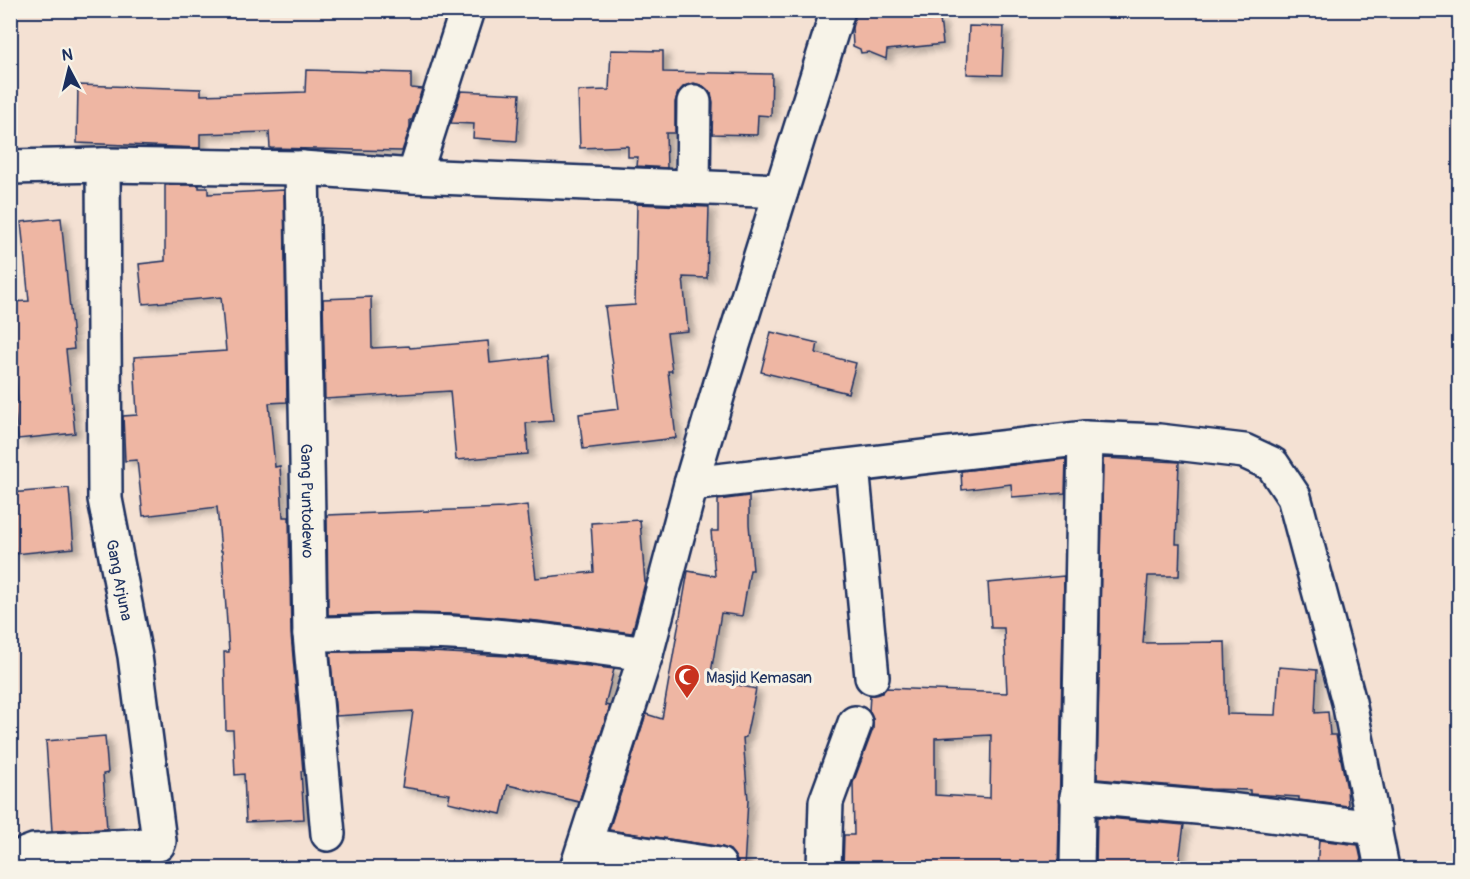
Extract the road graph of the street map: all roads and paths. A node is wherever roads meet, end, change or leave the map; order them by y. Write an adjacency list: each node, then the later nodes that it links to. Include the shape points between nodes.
1 (467, 10): 7 (street)
2 (838, 10): 9 (street)
3 (694, 102): 8 (street)
4 (103, 165): 5 (street); 6 (street); 22 (street, Gang Arjuna, via 105,499 135,656 159,841 154,845 34,851 26,854)
5 (10, 167)
6 (302, 168): 7 (street); 13 (street, Gang Puntodewo)
7 (414, 176): 8 (street)
8 (693, 187): 9 (street)
9 (781, 191): 12 (street)
10 (1085, 438): 11 (street); 17 (street); 18 (street, via 1159,441 1244,451 1272,464 1294,497 1349,702)
11 (852, 466): 12 (street); 15 (street)
12 (691, 484): 14 (street)
13 (310, 634): 14 (street, via 480,635); 19 (street, Gang Puntodewo)
14 (646, 654): 20 (street)
15 (872, 677)
16 (855, 723): 23 (street, via 826,802)
17 (1077, 796): 18 (street); 24 (street)
18 (1375, 828): 25 (street)
19 (328, 834)
20 (581, 857): 21 (street)
21 (719, 864)
22 (24, 868)
23 (824, 868)
24 (1077, 868)
25 (1382, 868)

